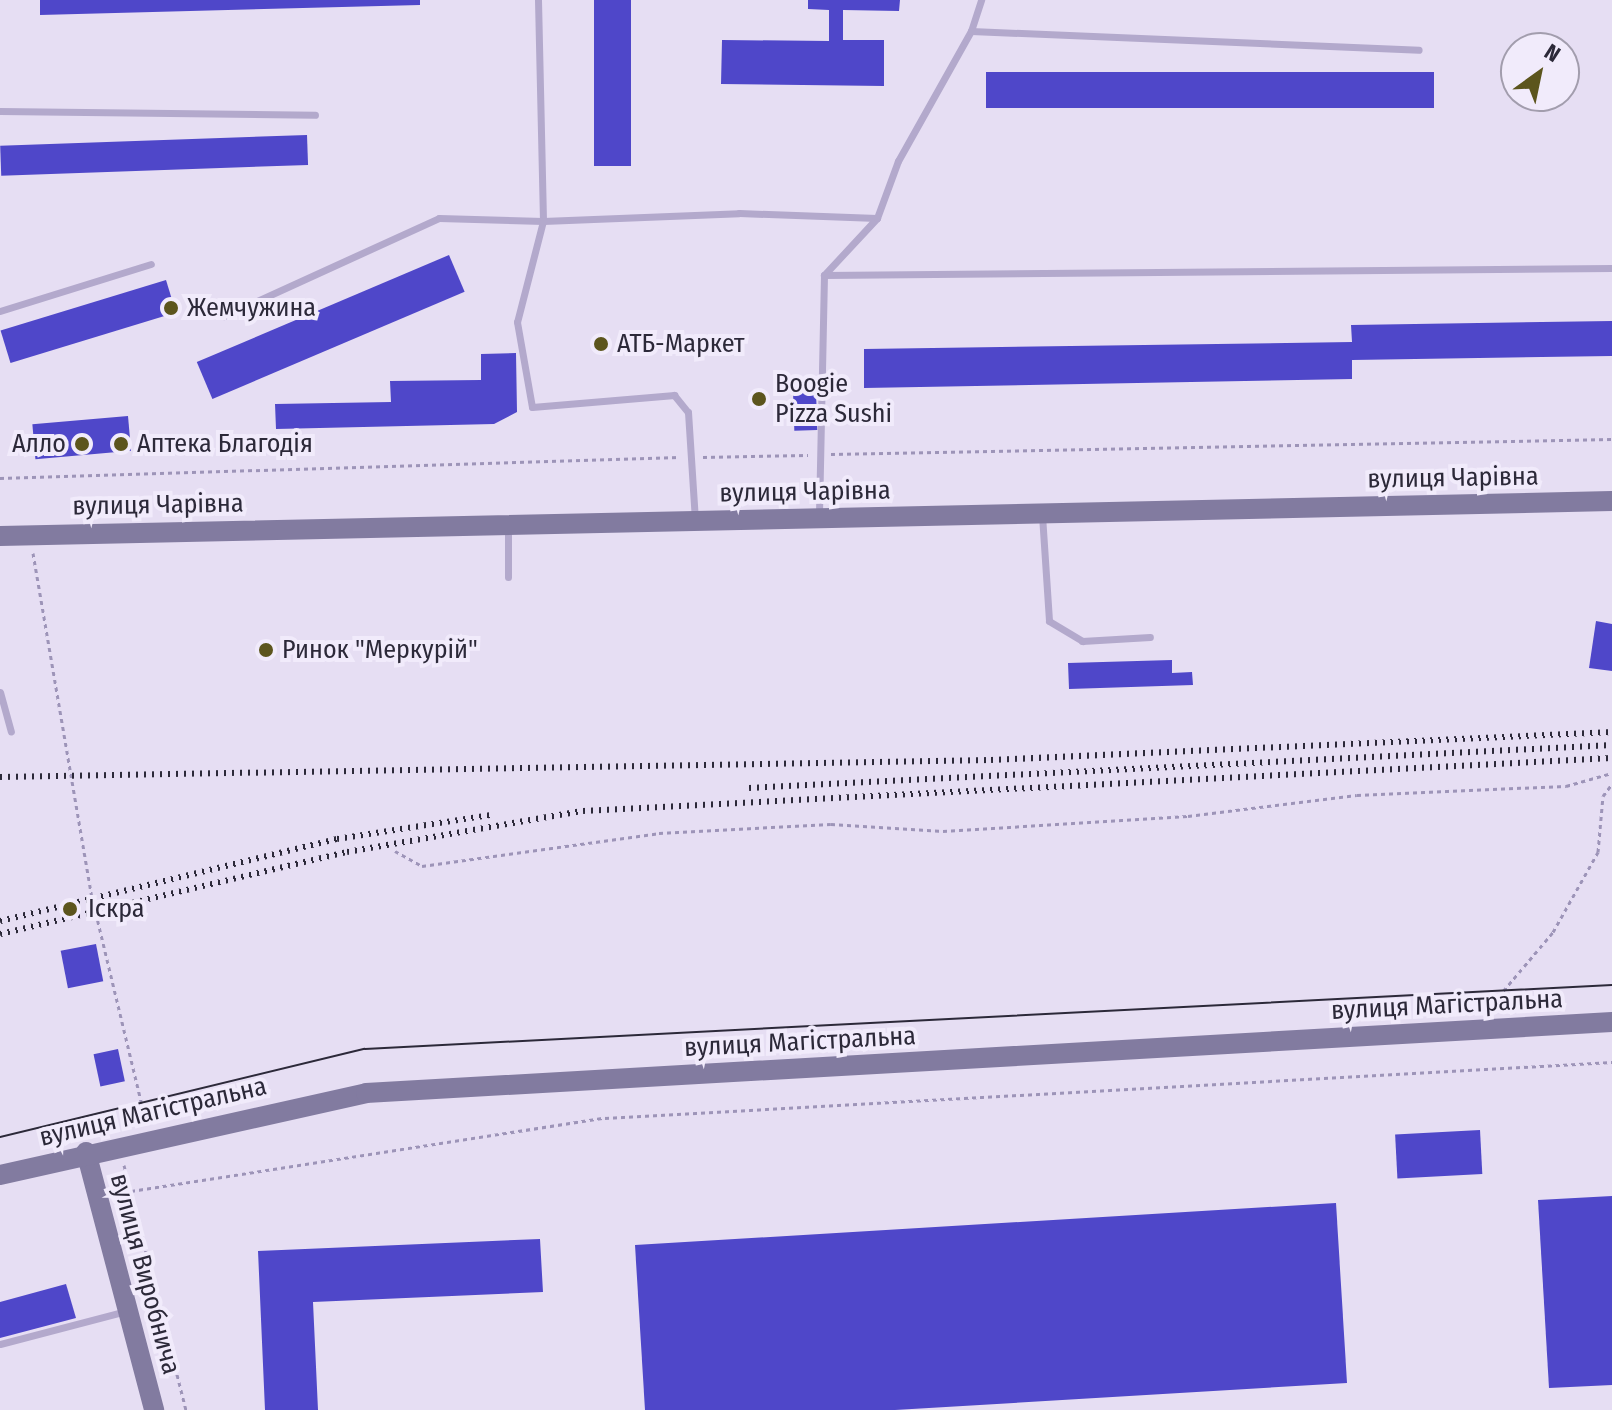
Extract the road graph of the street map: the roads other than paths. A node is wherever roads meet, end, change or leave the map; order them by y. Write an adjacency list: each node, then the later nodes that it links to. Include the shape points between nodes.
1 (538, 0): 8 (lane)
2 (981, 0): 3 (lane)
3 (971, 31): 4 (lane); 7 (lane, via 898,161)
4 (1419, 50)
5 (0, 111): 6 (lane)
6 (315, 115)
7 (877, 218): 8 (lane, via 739,213); 11 (lane)
8 (543, 221): 13 (lane, via 439,218); 17 (lane, via 517,322 532,407 674,395 688,412)
9 (151, 264): 12 (lane)
10 (1612, 268): 11 (lane)
11 (824, 275): 16 (lane)
12 (0, 311)
13 (224, 316)
14 (1612, 501): 15 (street, вулиця Чарівна)
15 (1042, 513): 16 (street, вулиця Чарівна); 21 (lane, via 1049,621 1082,641)
16 (819, 518): 17 (street, вулиця Чарівна)
17 (695, 521): 18 (street, вулиця Чарівна)
18 (508, 524): 19 (street, вулиця Чарівна); 20 (lane)
19 (0, 536)
20 (508, 577)
21 (1150, 637)
22 (0, 692): 23 (lane)
23 (11, 732)
24 (1612, 1022): 25 (street, вулиця Магістральна, via 366,1093)
25 (86, 1152): 26 (street, вулиця Магістральна); 27 (street, вулиця Виробнича)
26 (0, 1175)
27 (128, 1310): 28 (lane); 29 (street, вулиця Виробнича)
28 (0, 1344)
29 (154, 1410)

